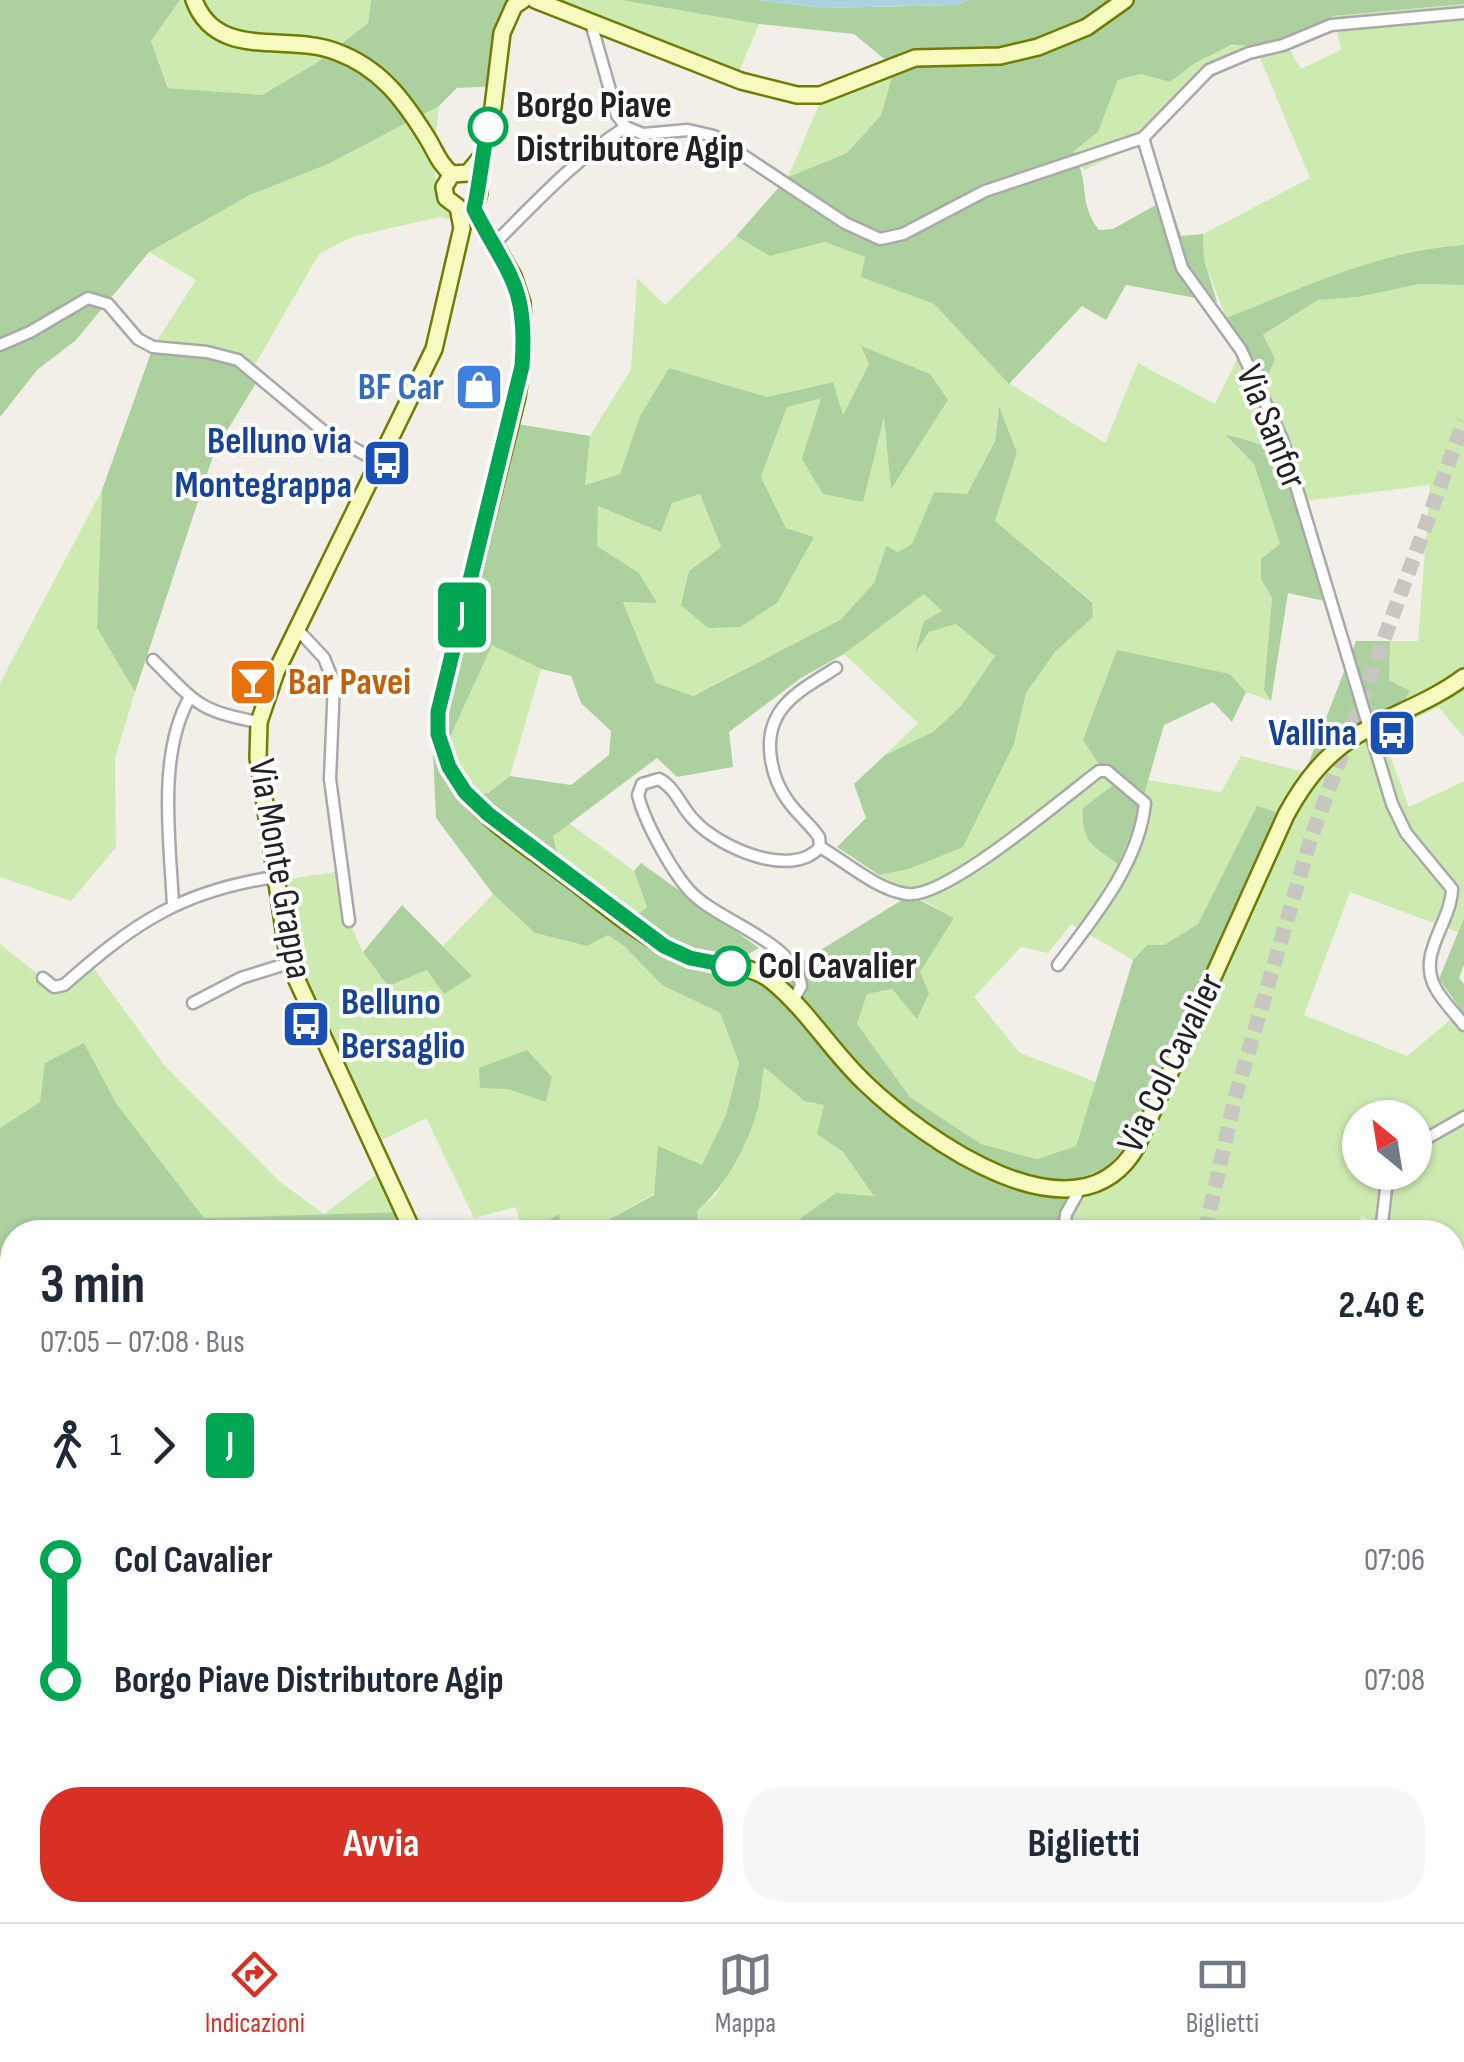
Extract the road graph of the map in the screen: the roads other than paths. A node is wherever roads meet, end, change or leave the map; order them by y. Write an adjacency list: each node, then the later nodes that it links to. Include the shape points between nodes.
1 (194, 0): 9 (main road, via 208,26 226,37 306,42 374,71 406,105 439,162)
2 (522, 0): 9 (main road, Via Monte Grappa, via 502,34 482,156)
3 (535, 0): 6 (main road)
4 (1125, 0): 6 (main road, via 1087,26 1038,46 1000,56 916,58 820,95 741,81)
5 (1464, 13): 8 (street, via 1331,25 1248,54 1208,70)
6 (591, 22): 7 (street)
7 (626, 128): 8 (street, via 714,136 845,223 880,238 903,234 985,191); 11 (street, via 598,144)
8 (1143, 138): 20 (street, Via Sanfor, via 1182,268 1241,350 1282,438)
9 (461, 179): 10 (main road, Via Monte Grappa, via 480,193); 10 (main road, via 446,198)
10 (468, 212): 11 (main road, Via Col Cavalier); 13 (main road, Via Monte Grappa, via 434,349)
11 (492, 240): 28 (main road, Via Col Cavalier, via 522,303 522,366 438,712 449,767 488,814 664,946 757,972)
12 (0, 345): 13 (street, via 88,298 108,304 152,347 238,360 322,430)
13 (378, 462): 14 (main road, Via Monte Grappa)
14 (297, 629): 19 (main road, Via Monte Grappa); 24 (street, Via Monte Grappa, via 324,658 334,683 330,779)
15 (153, 660): 18 (street, Via Monte Grappa)
16 (836, 668): 21 (street, via 788,701 770,736 775,777 817,833)
17 (1464, 677): 20 (main road, Via Col Cavalier)
18 (190, 697): 19 (street, Via Monte Grappa, via 217,714); 23 (street, via 177,726 170,776)
19 (259, 722): 22 (main road, Via Monte Grappa)
20 (1371, 730): 30 (street, Via Sanfor, via 1398,818 1452,889 1429,974); 33 (main road, Via Col Cavalier, via 1337,749 1297,795 1132,1155 1109,1176)
21 (820, 847): 26 (street, via 895,891 920,894 962,874 1099,771 1108,771 1145,803 1144,817 1123,870); 28 (street, via 791,861 756,856 702,828 664,781 654,778 638,789 642,808 693,895 793,963 801,986)
22 (275, 877): 23 (street); 25 (main road, Via Monte Grappa)
23 (173, 905): 27 (street, via 64,985)
24 (349, 921)
25 (290, 963): 29 (street); 35 (main road, Via Monte Grappa)
26 (1058, 965)
27 (43, 978)
28 (793, 1001): 33 (main road, Via Col Cavalier, via 868,1086 944,1143 1016,1182)
29 (192, 1003)
30 (1464, 1025)
31 (1464, 1117): 32 (street)
32 (1432, 1135)
33 (1082, 1186): 36 (street)
34 (1386, 1190): 37 (street)
35 (408, 1220)
36 (1066, 1220)
37 (1382, 1220)

